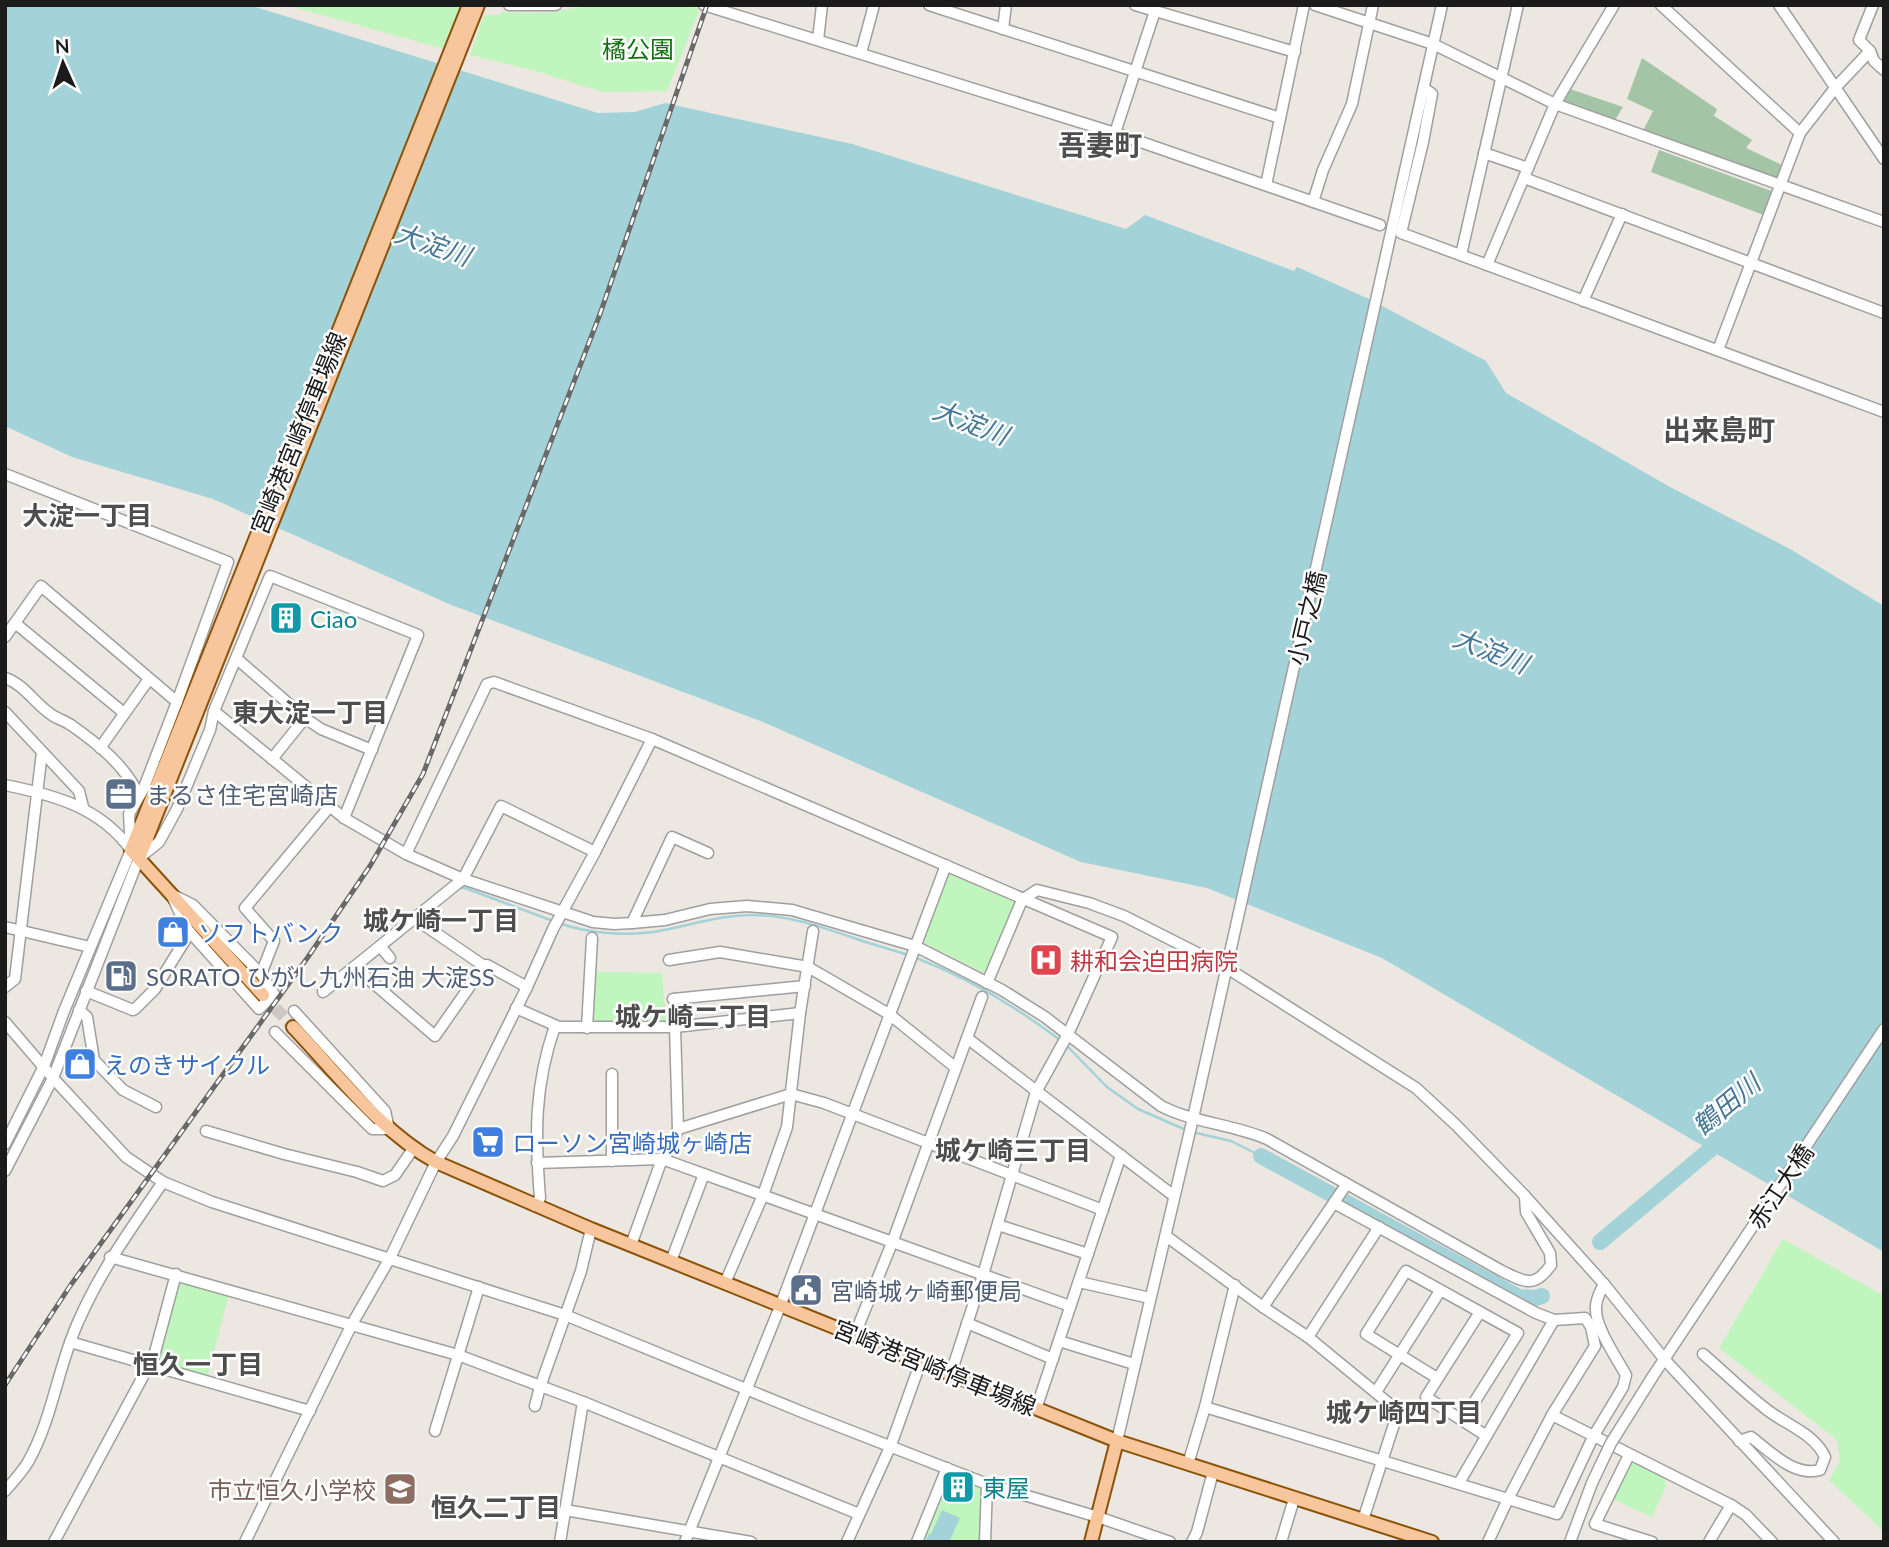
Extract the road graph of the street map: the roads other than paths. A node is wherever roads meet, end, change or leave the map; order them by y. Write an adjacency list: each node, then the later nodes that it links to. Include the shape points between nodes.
1 (469, 5): 55 (main road, 宮崎港宮崎停車場線)
2 (478, 5): 55 (main road, 宮崎港宮崎停車場線)
3 (509, 5): 4 (street)
4 (556, 5)
5 (704, 5): 21 (street)
6 (822, 5): 24 (street)
7 (874, 5): 28 (street)
8 (929, 5): 23 (street)
9 (1006, 5): 23 (street)
10 (1135, 5): 20 (street)
11 (1304, 5): 27 (street)
12 (1315, 5): 22 (street)
13 (1373, 5): 22 (street)
14 (1442, 5): 25 (street, 小戸之橋)
15 (1518, 5): 31 (street)
16 (1614, 5): 34 (street)
17 (1661, 5): 37 (street)
18 (1779, 5): 33 (street)
19 (1873, 5): 26 (street, via 1859,40)
20 (1155, 8): 27 (street); 30 (street)
21 (739, 10): 24 (street)
22 (1368, 22): 25 (street); 43 (street, via 1352,104)
23 (1003, 29): 30 (street)
24 (818, 40): 28 (street)
25 (1433, 44): 31 (street); 32 (street, 小戸之橋)
26 (1870, 51): 29 (street); 33 (street)
27 (1294, 52): 35 (street)
28 (862, 53): 36 (street)
29 (1884, 70)
30 (1136, 71): 35 (street); 36 (street)
31 (1501, 77): 34 (street); 38 (street)
32 (1424, 88): 47 (street, via 1432,94 1401,233); 98 (street, 小戸之橋)
33 (1835, 88): 37 (street); 39 (street)
34 (1555, 104): 40 (street); 42 (street)
35 (1280, 118): 41 (street)
36 (1115, 133): 41 (street)
37 (1800, 133): 42 (street)
38 (1484, 153): 40 (street); 47 (street)
39 (1884, 159)
40 (1526, 173): 44 (street); 49 (street)
41 (1266, 185): 43 (street)
42 (1781, 186): 45 (street); 48 (street)
43 (1313, 202): 46 (street)
44 (1622, 214): 48 (street); 50 (street)
45 (1884, 222)
46 (1380, 225)
47 (1461, 255): 49 (street)
48 (1752, 264): 51 (street); 52 (street)
49 (1488, 265): 50 (street)
50 (1583, 301): 52 (street)
51 (1884, 313)
52 (1718, 350): 53 (street)
53 (1884, 412)
54 (5, 474): 61 (street, via 228,562)
55 (257, 547): 79 (main road, 宮崎港宮崎停車場線)
56 (15, 623): 57 (street); 60 (street, via 41,586); 64 (street)
57 (5, 637)
58 (236, 658): 62 (street); 65 (street); 68 (street, via 270,576 418,635)
59 (5, 678): 67 (street)
60 (149, 680): 61 (street); 64 (street)
61 (177, 702): 73 (street)
62 (214, 711): 70 (street); 79 (street, via 177,809 159,842)
63 (5, 712): 69 (street)
64 (124, 713): 67 (street)
65 (305, 718): 68 (street); 70 (street)
66 (652, 739): 77 (street); 80 (street, via 494,682 486,684); 81 (street)
67 (100, 748): 73 (street, via 125,772)
68 (372, 750): 76 (street)
69 (42, 752): 72 (street); 75 (street, via 79,791)
70 (272, 759): 74 (street)
71 (5, 785): 72 (street)
72 (36, 791): 75 (street); 89 (street)
73 (139, 796): 79 (street, via 130,814)
74 (330, 806): 76 (street); 101 (street, via 245,908 274,941)
75 (83, 807): 79 (street, via 120,835)
76 (344, 818): 80 (street)
77 (595, 852): 82 (street, via 501,806); 85 (street)
78 (708, 853): 86 (street, via 672,837)
79 (135, 854): 83 (main road); 95 (street); 107 (street)
80 (406, 854): 82 (street)
81 (946, 865): 84 (street); 94 (street)
82 (463, 879): 85 (street); 93 (street)
83 (171, 894): 91 (street); 101 (street, via 193,905); 109 (main road)
84 (1022, 900): 98 (street, via 1037,890 1099,906); 103 (street); 124 (street, via 1112,937)
85 (563, 913): 86 (street, via 593,922); 106 (street)
86 (632, 923): 94 (street, via 747,906 792,910)
87 (5, 927): 89 (street)
88 (427, 927): 99 (street)
89 (22, 931): 95 (street); 105 (street, via 15,979)
90 (813, 931): 100 (street)
91 (190, 932): 101 (street, via 259,1009 274,994); 107 (street, via 155,989 133,1010)
92 (592, 938): 121 (street)
93 (380, 946): 96 (street); 108 (street)
94 (915, 946): 103 (street); 116 (street)
95 (90, 947): 126 (street)
96 (390, 958)
97 (669, 960): 100 (street, via 720,952)
98 (1228, 964): 134 (street, 小戸之橋); 153 (street, via 1416,1088)
99 (484, 966): 102 (street, via 435,1037); 106 (street)
100 (808, 967): 104 (street); 116 (street)
101 (261, 974)
102 (365, 976)
103 (987, 983): 124 (street)
104 (804, 986): 111 (street); 115 (street)
105 (5, 987)
106 (527, 988): 112 (street)
107 (86, 991): 113 (street)
108 (323, 992)
109 (263, 995)
110 (982, 997): 125 (street)
111 (673, 999)
112 (516, 1008): 118 (street); 144 (street)
113 (79, 1010): 129 (street); 132 (street, via 88,1017 94,1060 123,1090)
114 (294, 1012): 135 (street, via 385,1111)
115 (800, 1013): 120 (street); 131 (street)
116 (890, 1014): 127 (street); 133 (street)
117 (5, 1022): 126 (street)
118 (555, 1026): 121 (street); 145 (street, via 537,1095)
119 (293, 1027): 135 (main road, 宮崎港宮崎停車場線)
120 (675, 1027): 121 (street); 136 (street)
121 (587, 1028)
122 (1884, 1029): 193 (street, 赤江大橋)
123 (275, 1032): 135 (street, via 372,1129)
124 (1068, 1034): 130 (street); 134 (street, via 1147,1098)
125 (967, 1038): 127 (street); 130 (street)
126 (44, 1066): 129 (street); 138 (street)
127 (956, 1068): 139 (street)
128 (612, 1074): 143 (street)
129 (52, 1078): 146 (street); 149 (street, via 126,1157)
130 (1036, 1092): 141 (street); 148 (street)
131 (791, 1094): 133 (street); 136 (street); 151 (street, via 787,1127)
132 (156, 1107)
133 (851, 1114): 139 (street); 157 (street)
134 (1193, 1118): 150 (street, via 1267,1139); 152 (street, 小戸之橋)
135 (389, 1129): 140 (main road, 宮崎港宮崎停車場線)
136 (678, 1129): 142 (street)
137 (206, 1131): 140 (street, via 383,1181 395,1175)
138 (5, 1144)
139 (929, 1144): 148 (street); 162 (street)
140 (413, 1149): 144 (main road, 宮崎港宮崎停車場線)
141 (1121, 1155): 152 (street); 156 (street)
142 (662, 1159): 143 (street); 147 (street); 163 (street)
143 (612, 1161): 145 (street)
144 (436, 1162): 155 (main road, 宮崎港宮崎停車場線); 166 (street)
145 (537, 1163): 155 (street, via 540,1198)
146 (5, 1171)
147 (704, 1174): 151 (street); 167 (street)
148 (1012, 1175): 156 (street); 158 (street)
149 (163, 1182): 165 (street); 166 (street)
150 (1346, 1185): 153 (street, via 1502,1271 1532,1282 1551,1265 1550,1253 1527,1212); 154 (street)
151 (763, 1195): 157 (street); 171 (street)
152 (1174, 1195): 161 (street, 小戸之橋)
153 (1525, 1196): 172 (street)
154 (1334, 1203): 159 (street); 179 (street)
155 (535, 1206): 160 (main road, 宮崎港宮崎停車場線)
156 (1103, 1210): 164 (street)
157 (815, 1215): 162 (street); 177 (street)
158 (998, 1225): 164 (street); 169 (street)
159 (1379, 1227): 182 (street); 186 (street)
160 (591, 1229): 163 (main road, 宮崎港宮崎停車場線); 181 (street)
161 (1166, 1236): 173 (street); 176 (street, 小戸之橋)
162 (892, 1243): 169 (street); 185 (street)
163 (631, 1245): 167 (main road, 宮崎港宮崎停車場線)
164 (1088, 1254): 170 (street)
165 (110, 1257): 168 (street); 188 (street)
166 (390, 1258): 174 (street); 184 (street)
167 (671, 1261): 171 (main road, 宮崎港宮崎停車場線)
168 (176, 1274): 184 (street); 196 (street)
169 (983, 1275): 178 (street); 183 (street)
170 (1079, 1282): 176 (street); 178 (street)
171 (725, 1283): 177 (main road, 宮崎港宮崎停車場線)
172 (1604, 1284): 193 (street); 211 (street, via 1597,1298 1598,1321 1626,1376)
173 (1235, 1285): 179 (street); 204 (street)
174 (479, 1287): 181 (street); 191 (street)
175 (1440, 1291): 180 (street); 189 (street); 189 (street, via 1406,1271 1366,1334)
176 (1150, 1298): 195 (street, 小戸之橋)
177 (781, 1304): 185 (main road, 宮崎港宮崎停車場線); 200 (street)
178 (1070, 1306): 187 (street)
179 (1263, 1307): 186 (street)
180 (1480, 1311): 198 (street); 208 (street, via 1518,1333)
181 (565, 1315): 199 (street); 200 (street)
182 (1554, 1320): 207 (street, via 1585,1318 1595,1346); 210 (street)
183 (967, 1323): 192 (street); 197 (street)
184 (352, 1324): 191 (street); 206 (street)
185 (855, 1334): 194 (main road, 宮崎港宮崎停車場線)
186 (1308, 1337): 201 (street)
187 (1059, 1341): 192 (street); 195 (street)
188 (70, 1342): 196 (street); 223 (street, via 44,1427 28,1462)
189 (1399, 1353): 198 (street); 201 (street)
190 (1703, 1354): 213 (street, via 1767,1410 1812,1439 1825,1457 1820,1470 1810,1473 1798,1470 1751,1437)
191 (458, 1355): 199 (street); 209 (street)
192 (1053, 1359): 205 (street)
193 (1665, 1360): 213 (street); 246 (street, 赤江大橋, bridge, via 1611,1443)
194 (921, 1361): 197 (main road, 宮崎港宮崎停車場線); 214 (street)
195 (1134, 1364): 212 (street, 小戸之橋)
196 (149, 1365): 206 (street); 233 (street)
197 (951, 1373): 205 (main road, 宮崎港宮崎停車場線)
198 (1437, 1378): 208 (street, via 1426,1397)
199 (540, 1387): 202 (street); 203 (street)
200 (747, 1388): 214 (street); 216 (street)
201 (1376, 1392): 217 (street, via 1392,1406 1396,1418)
202 (583, 1402): 216 (street); 227 (street)
203 (535, 1406)
204 (1205, 1407): 217 (street); 218 (street)
205 (1036, 1409): 212 (main road, 宮崎港宮崎停車場線)
206 (310, 1411): 234 (street)
207 (1552, 1415): 211 (street); 225 (street)
208 (1463, 1420): 210 (street)
209 (435, 1431)
210 (1485, 1436): 221 (street)
211 (1593, 1437): 215 (street); 225 (street, via 1557,1514)
212 (1117, 1441): 218 (main road, 宮崎港宮崎停車場線); 229 (main road)
213 (1739, 1441): 250 (street)
214 (891, 1445): 219 (street); 228 (street)
215 (1629, 1455): 226 (street); 247 (street, via 1595,1524)
216 (720, 1457): 228 (street); 231 (street)
217 (1382, 1460): 221 (street); 230 (street)
218 (1188, 1464): 220 (main road, 宮崎港宮崎停車場線)
219 (947, 1468): 222 (street); 238 (street)
220 (1213, 1472): 224 (main road, 宮崎港宮崎停車場線); 242 (street)
221 (1459, 1483): 225 (street)
222 (987, 1484): 229 (street); 239 (street)
223 (5, 1491)
224 (1294, 1499): 230 (main road, 宮崎港宮崎停車場線); 243 (street)
225 (1508, 1499): 245 (street)
226 (1731, 1505): 248 (street); 249 (street)
227 (565, 1510): 231 (street); 235 (street)
228 (859, 1514): 237 (street)
229 (1098, 1517): 240 (main road); 241 (street)
230 (1363, 1520): 244 (main road, 宮崎港宮崎停車場線)
231 (687, 1537): 232 (street)
232 (732, 1541): 236 (street)
233 (54, 1542)
234 (245, 1542)
235 (560, 1542)
236 (751, 1542)
237 (847, 1542)
238 (917, 1542)
239 (985, 1542)
240 (1091, 1542)
241 (1170, 1542)
242 (1192, 1542)
243 (1282, 1542)
244 (1432, 1542)
245 (1488, 1542)
246 (1570, 1542)
247 (1652, 1542)
248 (1709, 1542)
249 (1772, 1542)
250 (1834, 1542)

